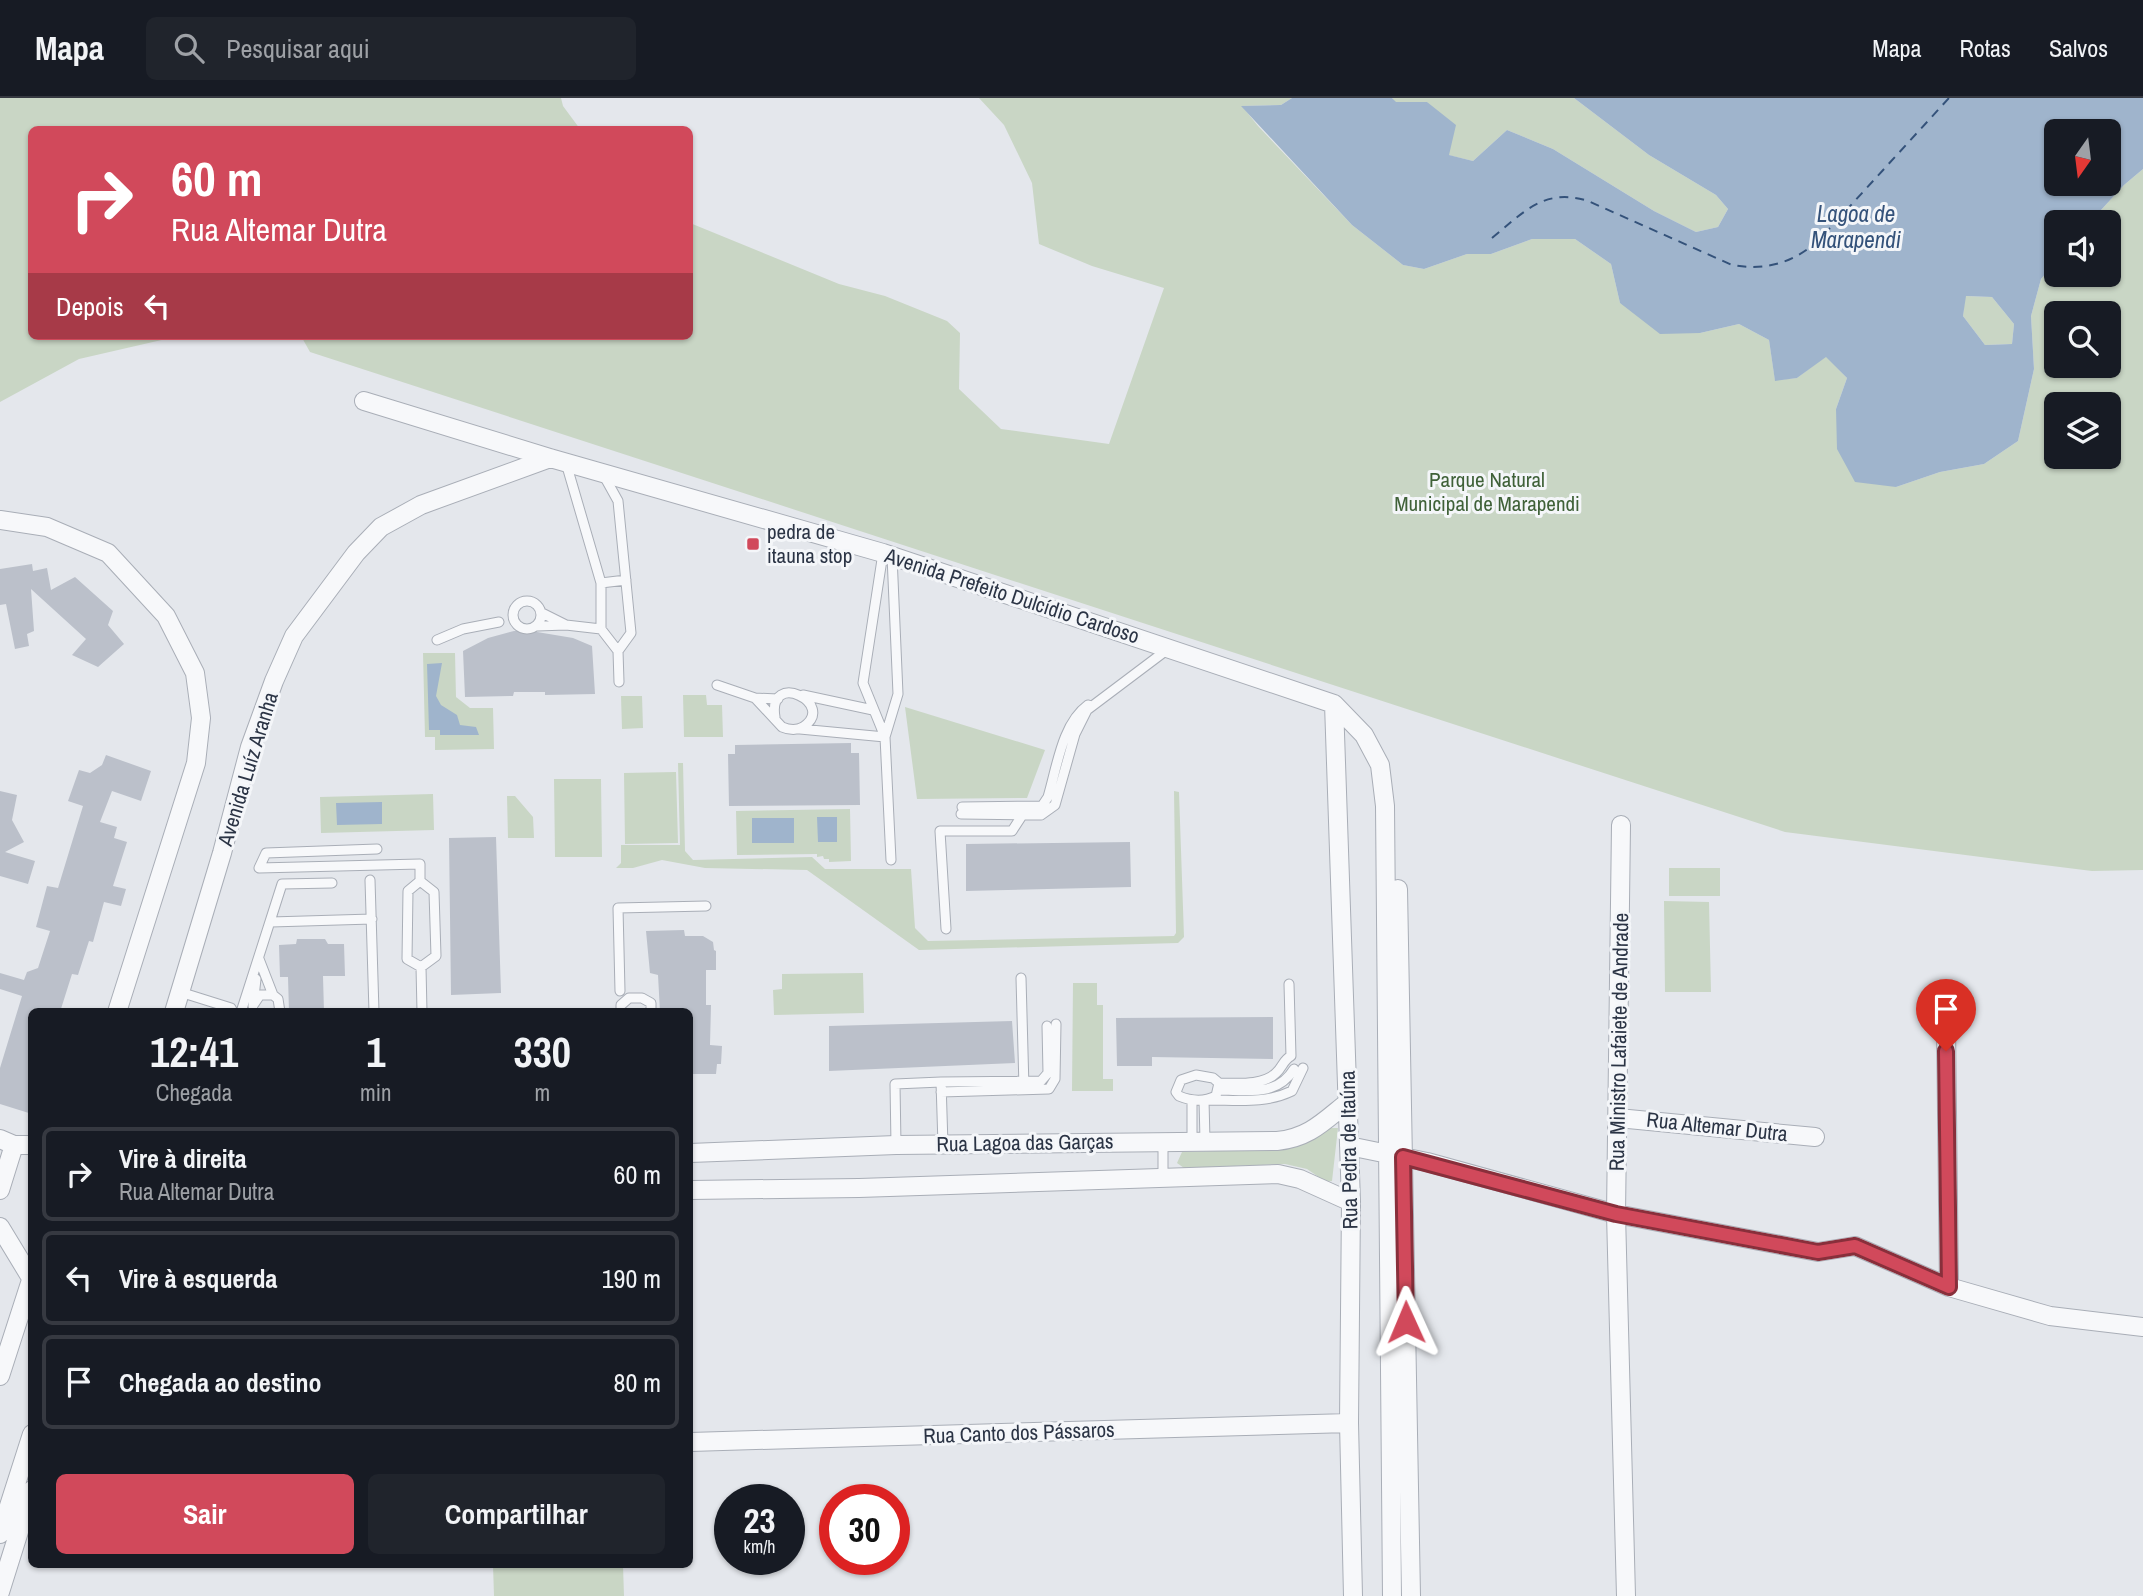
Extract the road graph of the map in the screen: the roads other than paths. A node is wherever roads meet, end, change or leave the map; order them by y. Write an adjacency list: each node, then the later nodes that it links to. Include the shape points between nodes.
1 (364, 401): 2 (street, Avenida Prefeito Dulcídio Cardoso)
2 (558, 460): 3 (street, Avenida Prefeito Dulcídio Cardoso); 7 (lane); 46 (street, Avenida Luíz Aranha, via 421,505 381,527 293,636 250,747)
3 (601, 471): 5 (street, Avenida Prefeito Dulcídio Cardoso); 6 (lane, via 618,502)
4 (0, 520): 50 (street, via 47,527 108,553 166,616 195,673 201,718 196,763)
5 (887, 555): 16 (street, Avenida Prefeito Dulcídio Cardoso); 24 (lane, via 863,683); 28 (lane, via 898,694)
6 (626, 580): 7 (lane); 17 (lane, via 631,633)
7 (601, 583): 14 (lane)
8 (513, 612): 9 (lane, via 529,601 538,605); 10 (lane); 11 (lane)
9 (542, 614): 12 (lane); 13 (lane)
10 (499, 622): 11 (lane); 15 (lane)
11 (516, 624): 13 (lane, via 528,630)
12 (566, 625): 13 (lane); 14 (lane)
13 (537, 626)
14 (601, 629): 17 (lane)
15 (437, 640)
16 (1167, 647): 23 (street, Avenida Prefeito Dulcídio Cardoso); 30 (lane, via 1087,710 1075,733 1055,805 1041,815)
17 (618, 651): 18 (lane)
18 (619, 682)
19 (717, 685): 21 (lane)
20 (800, 694): 22 (lane, via 788,693); 24 (lane); 26 (lane, via 811,709 809,721)
21 (755, 698): 22 (lane); 25 (lane)
22 (778, 699): 25 (lane)
23 (1334, 704): 27 (street, Avenida Prefeito Dulcídio Cardoso); 69 (street, Rua Pedra de Itaúna)
24 (873, 710): 28 (lane)
25 (775, 717): 26 (lane, via 787,730)
26 (799, 729): 28 (lane)
27 (1364, 736): 79 (street, Rua Pedra de Itaúna, via 1380,765 1385,806)
28 (885, 737): 34 (lane)
29 (1383, 746): 79 (street, via 1397,802)
30 (1025, 810): 31 (lane); 41 (lane, via 1012,831 940,831)
31 (961, 811)
32 (1621, 825): 70 (street, Rua Ministro Lafaiete de Andrade)
33 (377, 849): 36 (lane, via 266,853 259,868 420,864)
34 (891, 860)
35 (370, 880): 39 (lane)
36 (420, 881): 43 (lane, via 408,891 407,959); 43 (lane, via 434,892 436,956)
37 (332, 883): 40 (lane, via 282,884)
38 (706, 906): 47 (lane, via 618,908)
39 (372, 919): 40 (lane); 57 (lane)
40 (271, 922): 42 (lane)
41 (946, 929)
42 (258, 959): 48 (lane); 53 (lane); 54 (lane)
43 (421, 967): 58 (lane)
44 (1021, 978): 66 (lane)
45 (1289, 984): 64 (lane, via 1291,1056 1272,1077)
46 (180, 991): 51 (street, Avenida Luíz Aranha); 52 (lane)
47 (620, 991): 49 (lane); 59 (lane)
48 (273, 995): 55 (lane, via 260,995); 56 (lane)
49 (629, 998): 60 (lane); 61 (lane, via 642,998)
50 (118, 1008)
51 (175, 1008)
52 (231, 1008)
53 (242, 1008)
54 (253, 1008)
55 (254, 1008)
56 (279, 1008)
57 (374, 1008)
58 (422, 1008)
59 (621, 1008)
60 (622, 1008)
61 (651, 1008)
62 (1051, 1025): 66 (lane, via 1055,1079 1049,1089)
63 (1946, 1025): 88 (street)
64 (1219, 1086): 67 (lane, via 1213,1078 1196,1075 1181,1080 1176,1092); 68 (lane, via 1216,1096); 68 (lane, via 1264,1091 1298,1068 1292,1091 1276,1099)
65 (941, 1087): 66 (lane); 75 (lane, via 895,1084); 76 (lane)
66 (1024, 1087)
67 (1192, 1100): 68 (lane); 73 (lane)
68 (1206, 1100): 73 (lane)
69 (1348, 1102): 73 (street, Rua Lagoa das Garças, via 1295,1139); 77 (street, Rua Pedra de Itaúna)
70 (1618, 1118): 71 (street, Rua Altemar Dutra); 84 (street, Rua Ministro Lafaiete de Andrade)
71 (1815, 1137)
72 (1163, 1141): 73 (street, Rua Lagoa das Garças); 76 (street, Rua Lagoa das Garças); 80 (lane)
73 (1198, 1141)
74 (15, 1143): 81 (street)
75 (896, 1145): 76 (street, Rua Lagoa das Garças); 78 (street, Rua Lagoa das Garças)
76 (943, 1145)
77 (1349, 1146): 79 (street); 83 (street, Rua Pedra de Itaúna)
78 (693, 1153)
79 (1396, 1156): 84 (street); 98 (street, Rua Pedra de Itaúna); 99 (street)
80 (1163, 1178): 82 (street, Rua Lagoa das Garças); 83 (street, Rua Lagoa das Garças, via 1289,1175)
81 (0, 1190)
82 (693, 1190)
83 (1351, 1202): 91 (street, Rua Pedra de Itaúna)
84 (1616, 1214): 88 (street, via 1818,1252 1855,1246); 100 (street, Rua Ministro Lafaiete de Andrade)
85 (0, 1227): 86 (street)
86 (28, 1272)
87 (28, 1287): 90 (street)
88 (1949, 1287): 89 (street, via 2050,1316)
89 (2143, 1327)
90 (0, 1376)
91 (1349, 1423): 92 (street, Rua Canto dos Pássaros); 97 (street, Rua Pedra de Itaúna)
92 (693, 1442)
93 (28, 1449): 95 (street)
94 (28, 1503): 96 (street)
95 (0, 1534)
96 (0, 1592)
97 (1353, 1596)
98 (1392, 1596)
99 (1411, 1596)
100 (1626, 1596)

